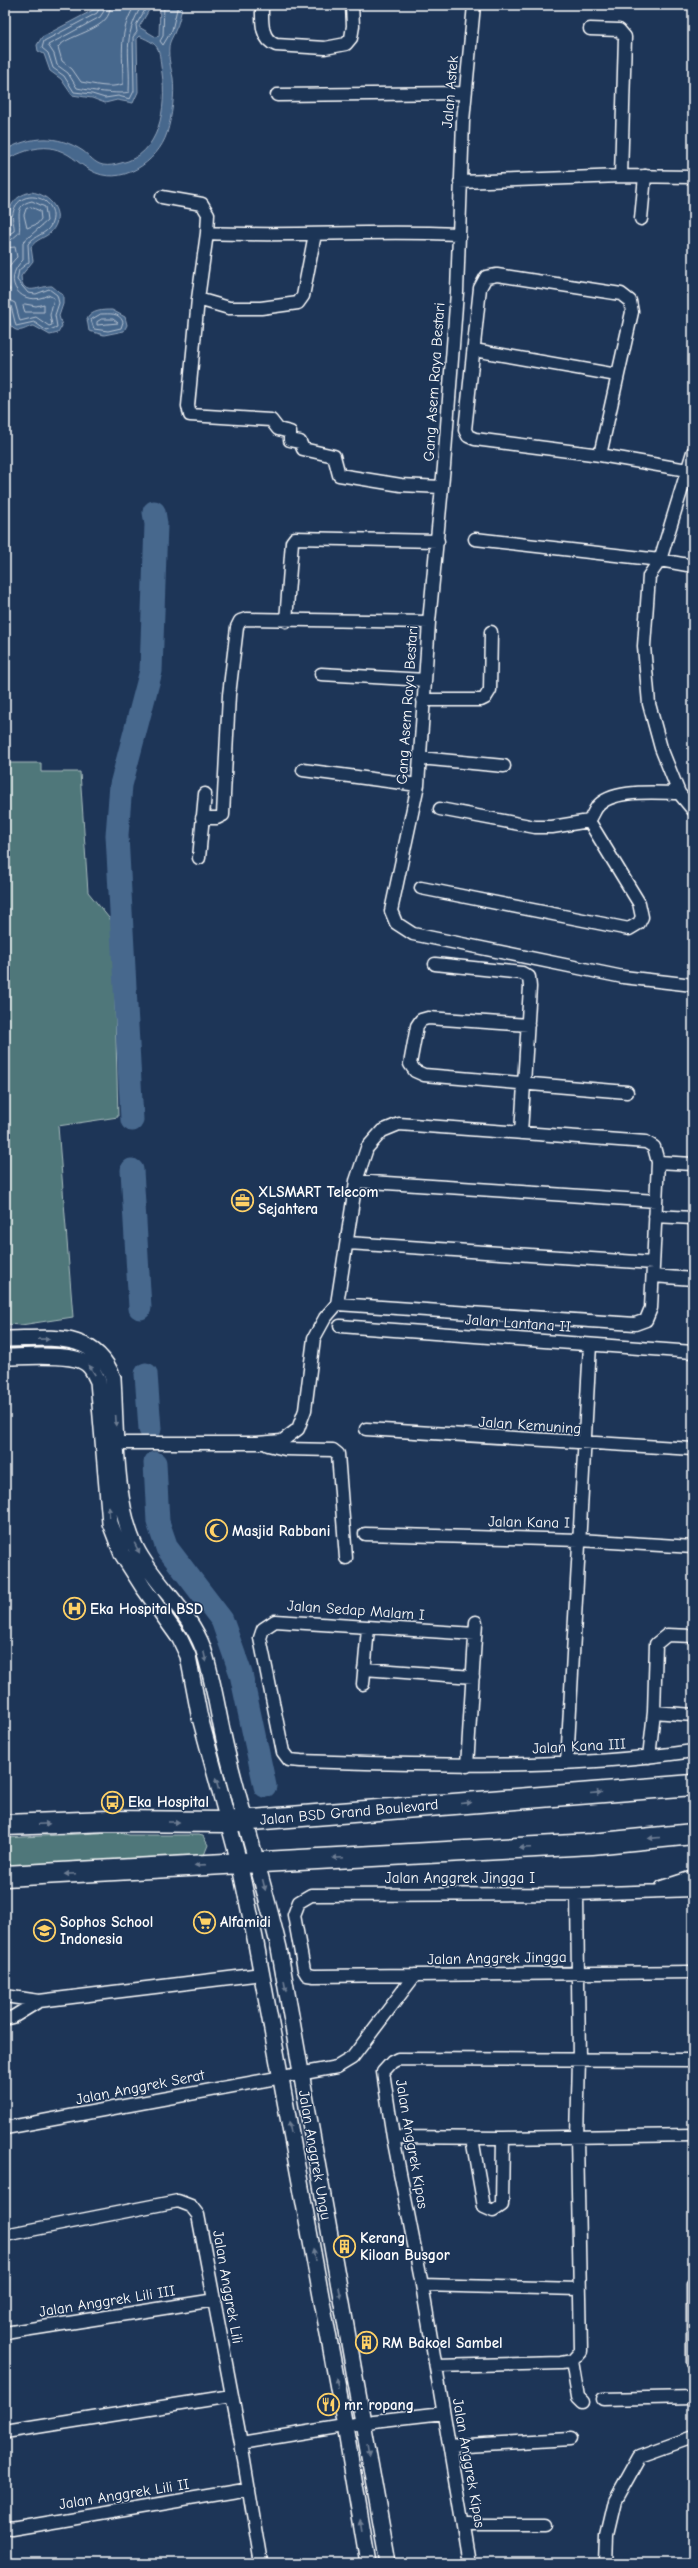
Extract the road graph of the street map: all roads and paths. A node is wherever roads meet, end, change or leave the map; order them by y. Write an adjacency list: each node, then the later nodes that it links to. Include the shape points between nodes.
1 (262, 5): 2 (street, via 265,37 269,42 276,45 324,48 346,44 351,38)
2 (352, 5)
3 (474, 5): 5 (street, Jalan Astek)
4 (590, 29): 7 (street, via 619,30 625,37)
5 (465, 93): 6 (street); 10 (street, Jalan Astek)
6 (277, 95)
7 (621, 176): 8 (street); 10 (street)
8 (645, 176): 9 (street); 12 (street)
9 (693, 178)
10 (460, 182): 15 (street, Gang Asem Raya Bestari)
11 (162, 197): 13 (street, via 202,204 208,214)
12 (641, 219)
13 (207, 233): 14 (street); 16 (street)
14 (315, 234): 15 (street, via 397,231); 16 (street, via 304,296 298,303 261,308 228,308)
15 (457, 234): 22 (street, Gang Asem Raya Bestari, via 457,292)
16 (198, 299): 22 (street, via 188,406 190,415 271,420 278,429 290,432 290,440 300,442 302,449 334,456 339,475)
17 (474, 350): 18 (street); 18 (street, via 480,288 486,277 497,275 621,294 630,301 632,312); 20 (street, via 465,430 468,436)
18 (617, 375): 20 (street)
19 (693, 452): 21 (street)
20 (600, 455): 21 (street)
21 (690, 471): 25 (street)
22 (441, 487): 24 (street, Gang Asem Raya Bestari)
23 (475, 539): 25 (street)
24 (438, 541): 27 (street, via 295,538 292,542); 28 (street, Gang Asem Raya Bestari)
25 (660, 560): 26 (street); 37 (street, via 649,576 646,596 645,675 655,726)
26 (693, 566)
27 (286, 620): 28 (street); 41 (street, via 246,618 240,621 237,627 229,695 223,815 218,818)
28 (429, 622): 31 (street, Gang Asem Raya Bestari)
29 (491, 632): 32 (street, via 490,690 485,698)
30 (321, 674): 31 (street)
31 (425, 680): 32 (street, Gang Asem Raya Bestari)
32 (424, 700): 33 (street, Gang Asem Raya Bestari)
33 (420, 758): 34 (street); 36 (street, Gang Asem Raya Bestari)
34 (504, 766)
35 (303, 770): 36 (street)
36 (418, 785): 46 (street, Gang Asem Raya Bestari, via 391,905 396,923 413,934 623,977)
37 (679, 793): 40 (street); 42 (street, via 634,793 614,797 598,806)
38 (205, 794): 41 (street)
39 (440, 809): 42 (street, via 535,827)
40 (693, 810)
41 (202, 818): 43 (street)
42 (589, 821): 44 (street, via 639,903 642,918 630,930)
43 (199, 858)
44 (421, 888)
45 (435, 964): 47 (street, via 522,973 529,977)
46 (693, 985)
47 (528, 1025): 48 (street); 48 (street, via 428,1018 421,1020 416,1026 410,1064 415,1071 424,1075)
48 (524, 1083): 49 (street); 50 (street)
49 (627, 1092)
50 (521, 1133): 51 (street, via 646,1142 654,1147); 53 (street, via 399,1124 382,1131 367,1148)
51 (658, 1162): 52 (street); 54 (street)
52 (693, 1164)
53 (356, 1181): 54 (street); 57 (street)
54 (656, 1201): 55 (street)
55 (655, 1216): 56 (street); 58 (street)
56 (693, 1218)
57 (348, 1243): 58 (street); 61 (street)
58 (653, 1263): 59 (street)
59 (653, 1276): 60 (street); 61 (street, via 651,1308 646,1320 635,1324)
60 (693, 1279)
61 (337, 1304): 69 (street, via 325,1318 314,1338 306,1410 298,1429 282,1441)
62 (340, 1326): 64 (street, Jalan Lantana II)
63 (5, 1339): 68 (street, one-way to 68, via 66,1339 81,1343 100,1354 113,1378)
64 (590, 1345): 65 (street, Jalan Lantana II); 70 (street)
65 (693, 1352)
66 (5, 1357): 72 (street, one-way to 66, via 98,1381 88,1364 66,1357)
67 (366, 1429): 70 (street, Jalan Kemuning)
68 (118, 1443): 69 (street); 72 (street)
69 (258, 1443): 76 (street, via 285,1449 333,1450 338,1454)
70 (584, 1444): 71 (street, Jalan Kemuning); 74 (street)
71 (693, 1449)
72 (113, 1471): 89 (street, Jalan Anggrek Ungu, via 123,1514 136,1547 187,1619 203,1650 229,1761)
73 (365, 1534): 74 (street, Jalan Kana I)
74 (579, 1540): 75 (street, Jalan Kana I); 86 (street)
75 (693, 1547)
76 (346, 1558)
77 (368, 1628): 79 (street); 80 (street, Jalan Sedap Malam I, via 476,1628); 87 (street, Jalan Sedap Malam I, via 275,1621 263,1629 260,1638 283,1752 289,1760 301,1761)
78 (693, 1636): 82 (street, via 667,1635 656,1644)
79 (364, 1669): 80 (street); 81 (street)
80 (473, 1677): 87 (street)
81 (362, 1684)
82 (654, 1712): 83 (street); 85 (street)
83 (693, 1716)
84 (693, 1751): 85 (street, Jalan Kana III)
85 (649, 1757): 86 (street, Jalan Kana III)
86 (568, 1763): 87 (street, Jalan Kana III)
87 (467, 1766)
88 (693, 1785): 89 (main road, Jalan BSD Grand Boulevard, one-way to 88)
89 (237, 1821): 90 (main road, Jalan BSD Grand Boulevard, one-way to 89, via 108,1821); 92 (street, Jalan Anggrek Ungu)
90 (5, 1825)
91 (693, 1834): 92 (main road, one-way to 92, via 592,1844)
92 (248, 1862): 93 (main road, one-way to 93, via 111,1872); 101 (street, Jalan Anggrek Ungu); 108 (street, Jalan Anggrek Ungu, one-way to 108, via 279,1948)
93 (5, 1876)
94 (693, 1876): 95 (street)
95 (653, 1890): 96 (street, Jalan Anggrek Jingga I); 97 (street, Jalan Anggrek Jingga I)
96 (693, 1890)
97 (577, 1894): 98 (street, Jalan Anggrek Jingga I, via 311,1895 299,1902 294,1915); 99 (street)
98 (304, 1970): 102 (street, Jalan Anggrek Jingga, via 307,1975 314,1976)
99 (576, 1972): 100 (street, Jalan Anggrek Jingga); 102 (street, Jalan Anggrek Jingga); 106 (street)
100 (693, 1972)
101 (262, 1974): 104 (street); 109 (street, Jalan Anggrek Ungu)
102 (415, 1975): 108 (street, Jalan Anggrek Serat, via 352,2058 337,2067)
103 (5, 1996): 104 (street)
104 (39, 2001): 105 (street, via 13,2017)
105 (5, 2018)
106 (579, 2060): 107 (street); 112 (street, Jalan Anggrek Kipas, via 398,2059 383,2072); 113 (street)
107 (693, 2060)
108 (301, 2073): 109 (street, Jalan Anggrek Serat); 131 (street, Jalan Anggrek Ungu, one-way to 131)
109 (281, 2077): 110 (street, Jalan Anggrek Serat); 132 (street, Jalan Anggrek Ungu, one-way to 109)
110 (5, 2128)
111 (693, 2135): 113 (street)
112 (393, 2137): 114 (street); 118 (street, Jalan Anggrek Kipas)
113 (577, 2137): 115 (street); 119 (street)
114 (472, 2138): 115 (street); 115 (street, via 484,2207 493,2211 502,2205)
115 (503, 2138)
116 (5, 2235): 120 (street, Jalan Anggrek Lili, via 178,2201 191,2206 198,2215)
117 (693, 2284): 121 (street)
118 (422, 2285): 119 (street); 125 (street, Jalan Anggrek Kipas)
119 (578, 2289): 123 (street, via 581,2351)
120 (215, 2300): 122 (street, Jalan Anggrek Lili III); 126 (street, Jalan Anggrek Lili)
121 (693, 2309): 124 (street)
122 (5, 2333)
123 (567, 2362): 125 (street); 129 (street, via 578,2397)
124 (693, 2363)
125 (436, 2366): 130 (street, Jalan Anggrek Kipas)
126 (231, 2396): 133 (street); 136 (street, Jalan Anggrek Lili)
127 (693, 2396): 128 (street)
128 (603, 2399)
129 (583, 2402)
130 (442, 2413): 131 (street); 137 (street, Jalan Anggrek Kipas)
131 (364, 2422): 132 (street); 144 (street, Jalan Anggrek Ungu, one-way to 144)
132 (345, 2426): 136 (street); 143 (street, Jalan Anggrek Ungu, one-way to 132)
133 (5, 2432)
134 (693, 2437): 146 (street, via 640,2456 615,2501 608,2535)
135 (570, 2439): 137 (street)
136 (241, 2443): 138 (street, Jalan Anggrek Lili)
137 (449, 2446): 139 (street, Jalan Anggrek Kipas)
138 (249, 2489): 141 (street, Jalan Anggrek Lili II, via 11,2529); 142 (street, Jalan Anggrek Lili)
139 (464, 2525): 140 (street); 145 (street, Jalan Anggrek Kipas)
140 (545, 2525)
141 (5, 2527)
142 (261, 2563)
143 (368, 2563)
144 (388, 2563)
145 (469, 2563)
146 (606, 2563)

